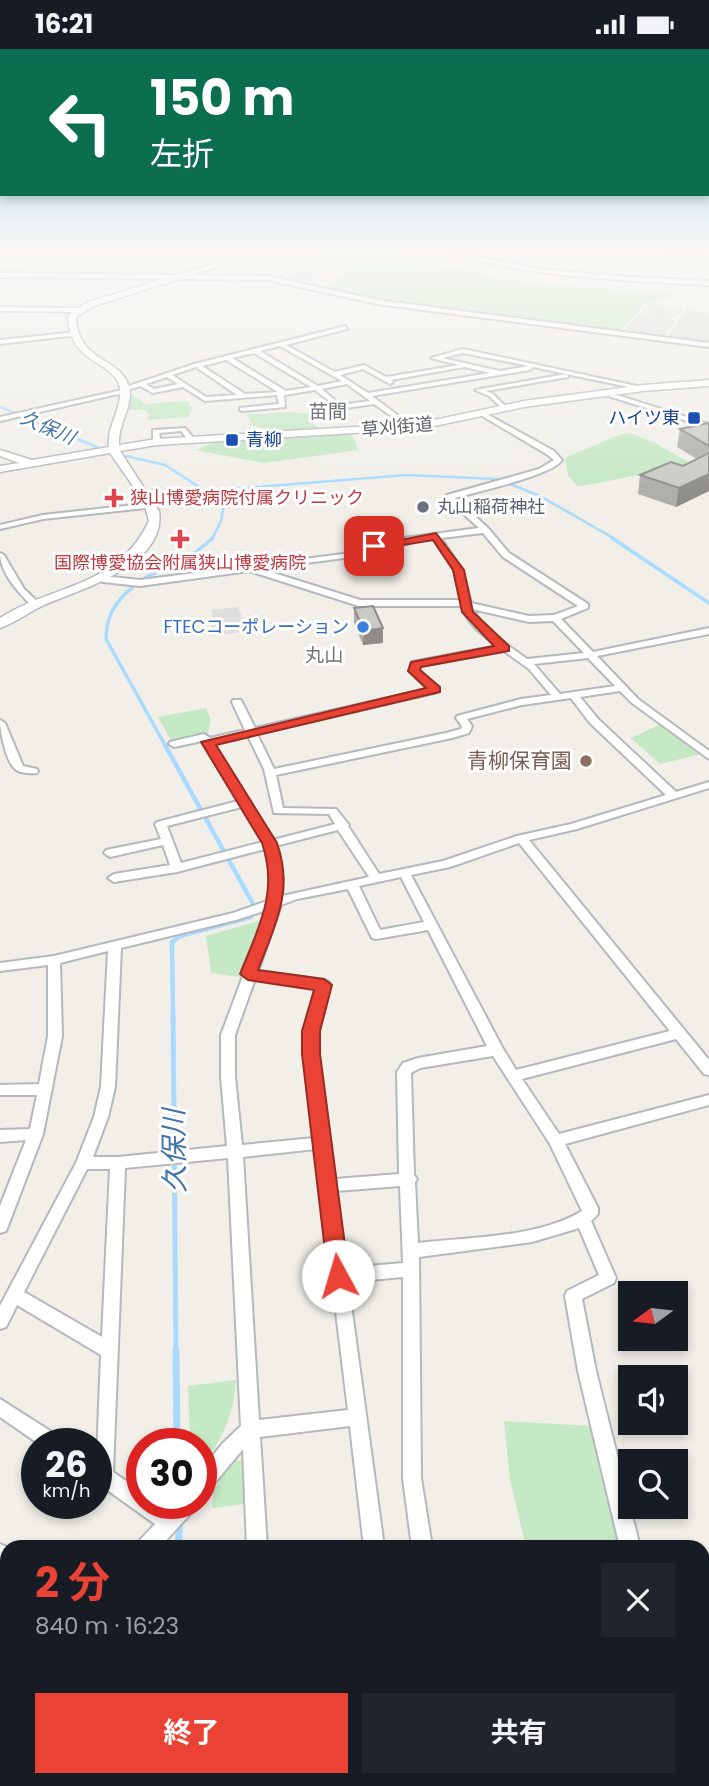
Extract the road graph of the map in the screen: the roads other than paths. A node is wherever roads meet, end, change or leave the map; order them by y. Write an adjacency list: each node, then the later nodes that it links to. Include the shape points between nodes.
1 (75, 330): 4 (main road)
2 (337, 330): 6 (street)
3 (593, 330): 7 (street)
4 (76, 334): 5 (street); 25 (main road, via 85,353 118,377)
5 (0, 342)
6 (281, 344): 8 (street); 15 (street)
7 (709, 345)
8 (255, 351): 9 (street); 24 (street)
9 (227, 358): 10 (street); 28 (street)
10 (196, 365): 13 (street); 31 (street)
11 (468, 366): 12 (street, via 434,358 463,351); 14 (street); 17 (street)
12 (538, 367): 14 (street); 16 (street)
13 (167, 373): 21 (street); 22 (street)
14 (500, 373): 18 (street)
15 (336, 374): 17 (street, via 364,367); 19 (street)
16 (573, 374): 23 (street); 27 (street)
17 (385, 379): 26 (street)
18 (459, 380): 26 (street); 27 (street)
19 (348, 382): 24 (street); 30 (street)
20 (709, 383): 23 (main road, 草刈街道)
21 (141, 384): 22 (street, via 153,391); 25 (street)
22 (184, 385): 31 (street, via 205,399)
23 (643, 388): 29 (main road, 草刈街道)
24 (316, 389): 28 (street); 32 (street, via 339,407)
25 (125, 390): 35 (street); 38 (main road, via 113,427)
26 (404, 390): 30 (street)
27 (480, 390): 33 (street)
28 (282, 393): 31 (street); 31 (street, via 283,406 243,410)
29 (604, 393): 33 (main road, 草刈街道); 36 (street)
30 (368, 395): 32 (street)
31 (241, 396)
32 (375, 403): 37 (street)
33 (504, 408): 34 (main road, 草刈街道)
34 (481, 412): 37 (main road, 草刈街道); 42 (street, via 558,460 553,467)
35 (0, 419)
36 (709, 426)
37 (410, 428): 38 (main road, 草刈街道, via 157,442)
38 (114, 449): 40 (main road, 草刈街道); 43 (main road)
39 (0, 453): 40 (main road)
40 (31, 464): 41 (main road, 草刈街道)
41 (0, 469)
42 (506, 482): 45 (street, via 450,497)
43 (152, 505): 44 (street, via 43,517); 49 (main road, via 155,521 144,541)
44 (0, 527)
45 (485, 530): 46 (street); 52 (street, via 513,560 585,606)
46 (436, 537): 48 (street, via 388,542 344,556); 50 (street, via 458,570)
47 (1, 560): 51 (street)
48 (247, 568): 49 (street, via 141,583); 50 (street, via 359,603)
49 (103, 579): 51 (main road)
50 (467, 604): 52 (street, via 522,619); 55 (street, via 485,633)
51 (36, 605): 53 (main road)
52 (555, 618): 56 (street)
53 (2, 621)
54 (709, 631): 56 (street)
55 (504, 648): 57 (street); 63 (street, via 415,664 414,671 435,690)
56 (589, 655): 57 (street); 58 (street)
57 (526, 662): 60 (street)
58 (622, 688): 59 (street); 66 (street)
59 (573, 694): 60 (street); 70 (street)
60 (557, 696): 68 (street, via 461,718 465,731 448,736)
61 (237, 702): 63 (street)
62 (0, 723): 67 (street, via 19,768)
63 (253, 731): 64 (street); 68 (street)
64 (208, 742): 65 (street, via 204,737); 71 (street)
65 (174, 744)
66 (709, 756)
67 (33, 771)
68 (271, 773): 72 (street, via 278,811 332,811)
69 (709, 785): 70 (street)
70 (673, 795): 73 (street, via 573,827)
71 (243, 803): 74 (street, via 161,824); 75 (street)
72 (343, 825): 75 (street); 80 (street)
73 (521, 838): 78 (street); 88 (street)
74 (167, 841): 76 (street); 77 (street)
75 (270, 843): 77 (street); 82 (street, via 276,861)
76 (110, 853)
77 (177, 868): 79 (street)
78 (405, 874): 80 (street); 83 (street)
79 (114, 878)
80 (376, 880): 81 (street)
81 (352, 884): 82 (street); 83 (street, via 376,936)
82 (276, 902): 84 (street); 87 (street)
83 (431, 925): 89 (street)
84 (115, 946): 85 (street); 101 (street, via 108,1087)
85 (54, 960): 86 (street); 92 (street, via 55,1036)
86 (0, 967)
87 (248, 974): 98 (street, via 324,985 311,1031); 99 (street, via 228,1035)
88 (678, 1034): 90 (street); 91 (street)
89 (496, 1051): 91 (street); 103 (street, via 408,1066 404,1072 404,1125)
90 (709, 1070)
91 (512, 1076): 97 (street)
92 (45, 1089): 93 (street); 95 (street)
93 (0, 1090)
94 (709, 1100): 97 (street)
95 (36, 1134): 96 (street); 106 (street)
96 (0, 1136)
97 (556, 1141): 105 (street, via 590,1209)
98 (321, 1143): 99 (street); 104 (street)
99 (235, 1150): 100 (street); 117 (street)
100 (164, 1157): 102 (street)
101 (83, 1163): 102 (street); 110 (street)
102 (118, 1163): 112 (street)
103 (409, 1179): 104 (street); 107 (street)
104 (328, 1185): 109 (street)
105 (583, 1220): 107 (street, via 538,1234); 126 (street, via 608,1278 573,1296)
106 (0, 1226)
107 (411, 1251): 108 (street)
108 (411, 1269): 109 (street); 125 (street, via 412,1478)
109 (338, 1276): 114 (street)
110 (15, 1295): 111 (street); 112 (street)
111 (0, 1322)
112 (110, 1351): 116 (street)
113 (0, 1408): 115 (street)
114 (357, 1417): 117 (street); 124 (street)
115 (30, 1428)
116 (104, 1428)
117 (250, 1430): 118 (street); 123 (street)
118 (217, 1464)
119 (164, 1519): 121 (street)
120 (173, 1519): 121 (street)
121 (169, 1523): 122 (street)
122 (153, 1540)
123 (257, 1540)
124 (373, 1540)
125 (421, 1540)
126 (627, 1540)

